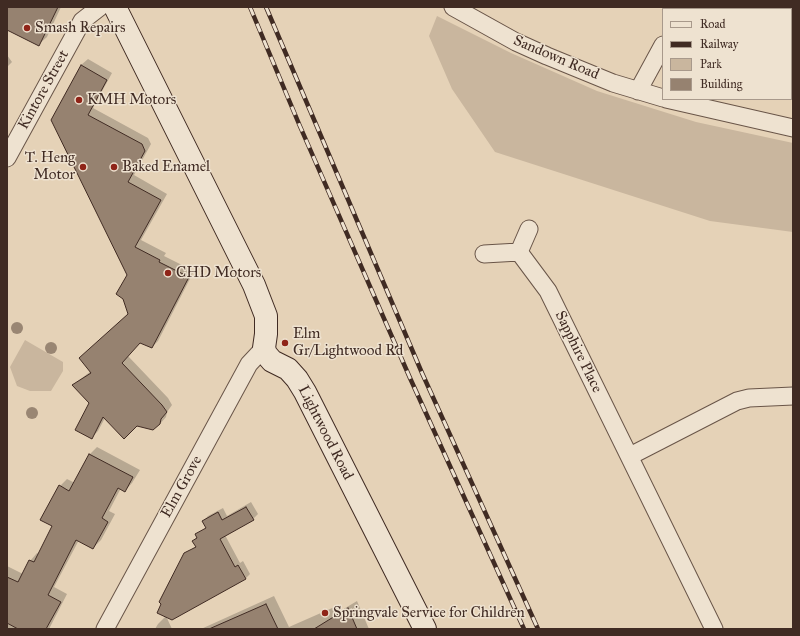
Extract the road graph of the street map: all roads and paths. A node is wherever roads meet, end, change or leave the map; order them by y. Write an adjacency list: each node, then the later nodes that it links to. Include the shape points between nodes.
1 (100, 7): 9 (street, Kintore Street, via 82,21)
2 (115, 7): 13 (main road, via 254,285 266,316)
3 (453, 7): 5 (street, Sandown Road, via 516,42)
4 (662, 47): 5 (street)
5 (638, 91): 6 (street, Sandown Road)
6 (662, 98)
7 (668, 100): 8 (street, Sandown Road)
8 (793, 128)
9 (7, 158)
10 (529, 229): 11 (street)
11 (520, 252): 12 (street); 15 (street, Sapphire Place, via 548,290)
12 (484, 254)
13 (264, 348): 16 (street, Elm Grove, via 249,364); 17 (main road, Lightwood Road, via 269,359 288,369 305,392)
14 (793, 396): 15 (street, via 736,401)
15 (630, 456): 18 (street, Sapphire Place)
16 (105, 629)
17 (424, 629)
18 (714, 629)

